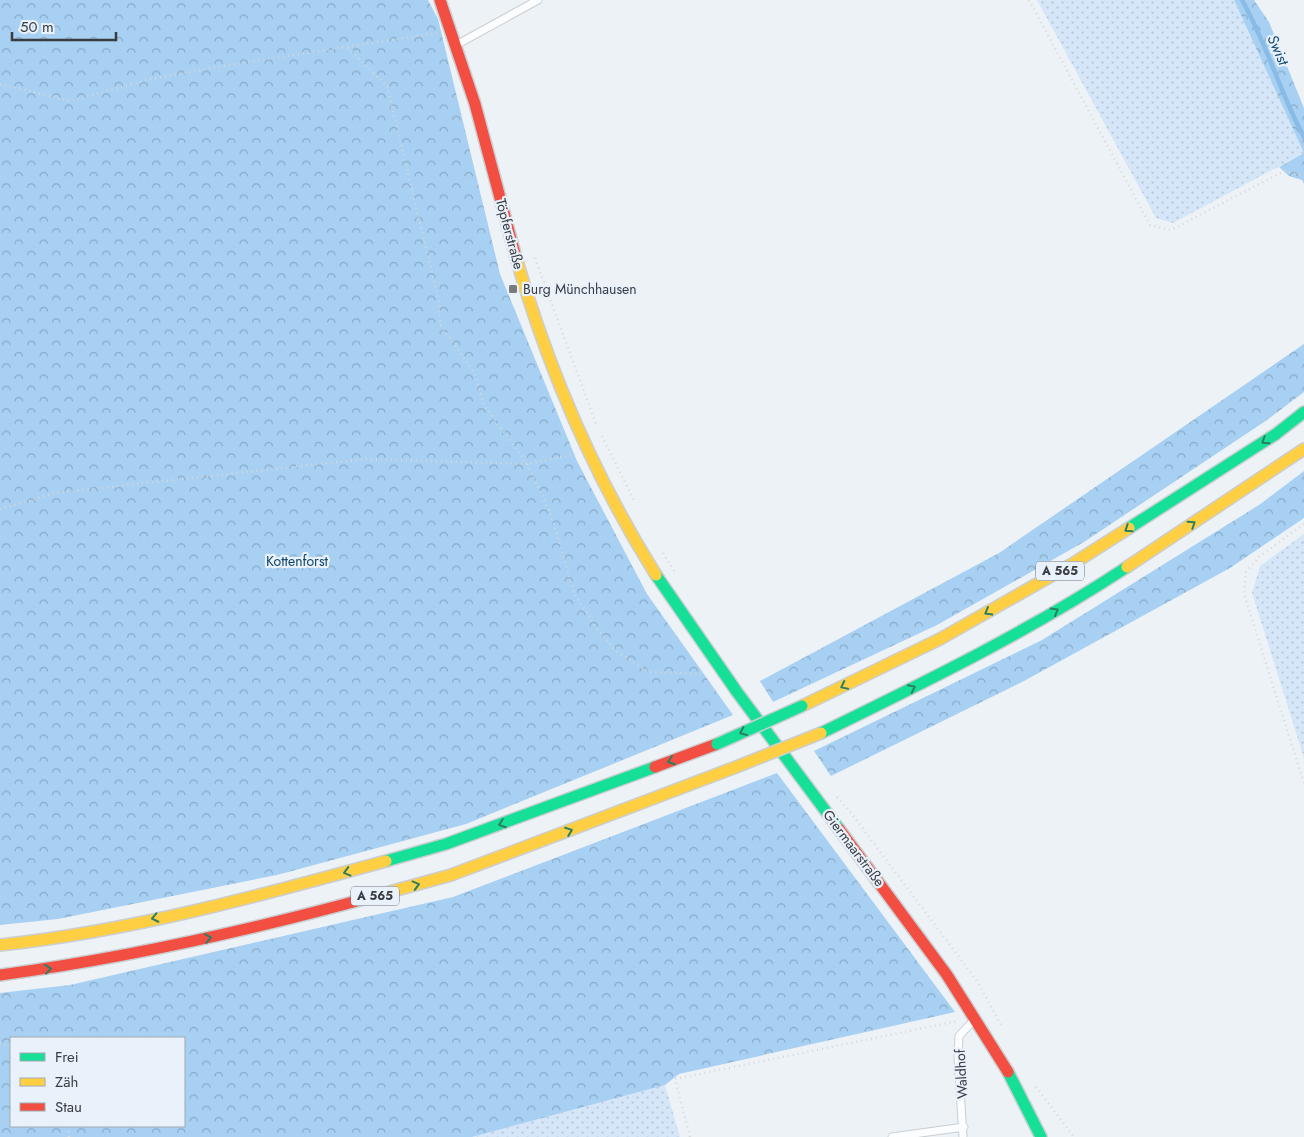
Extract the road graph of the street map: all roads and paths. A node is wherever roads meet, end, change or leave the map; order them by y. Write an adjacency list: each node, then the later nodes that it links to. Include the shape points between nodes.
1 (440, 0): 4 (main road, Töpferstraße)
2 (538, 0): 5 (lane)
3 (1029, 0): 8 (path, via 1150,225 1170,230 1284,171)
4 (452, 30): 5 (main road, Töpferstraße); 6 (path)
5 (458, 45): 15 (main road, Töpferstraße, via 524,284 572,411)
6 (348, 48): 7 (path, via 151,79 70,101); 16 (path, via 387,86 440,302 440,324 475,374 484,405)
7 (0, 84)
8 (1304, 176)
9 (531, 249): 11 (path)
10 (1304, 412): 26 (main road, A 565, one-way to 26, bridge, via 1276,434 1074,563 940,639 717,744 446,844 259,896 66,938)
11 (597, 426)
12 (601, 433): 13 (path)
13 (608, 448): 15 (path); 17 (path)
14 (1304, 449): 27 (main road, A 565, one-way to 14, bridge, via 69,966 261,927 451,875 821,733 956,667 1091,590)
15 (591, 450): 16 (path); 21 (main road, Töpferstraße)
16 (527, 464): 18 (path, via 364,458 55,493); 23 (path, via 550,512 575,595 616,651 648,672 708,674)
17 (637, 506)
18 (0, 509)
19 (1304, 524): 24 (path, via 1259,557 1246,572 1244,594)
20 (660, 548): 22 (path)
21 (652, 568): 23 (main road, Giermaarstraße)
22 (681, 581)
23 (718, 668): 28 (main road, Giermaarstraße, via 920,936)
24 (1304, 783)
25 (833, 793): 29 (path, via 977,981)
26 (0, 945)
27 (0, 975)
28 (976, 1018): 31 (lane, Waldhof, via 960,1036 958,1057); 32 (path, via 676,1080); 35 (main road, Giermaarstraße, via 1022,1095)
29 (1002, 1028)
30 (1031, 1080): 36 (path)
31 (964, 1127): 33 (lane); 34 (lane, Waldhof)
32 (690, 1137)
33 (892, 1137)
34 (963, 1137)
35 (1041, 1137)
36 (1074, 1137)

